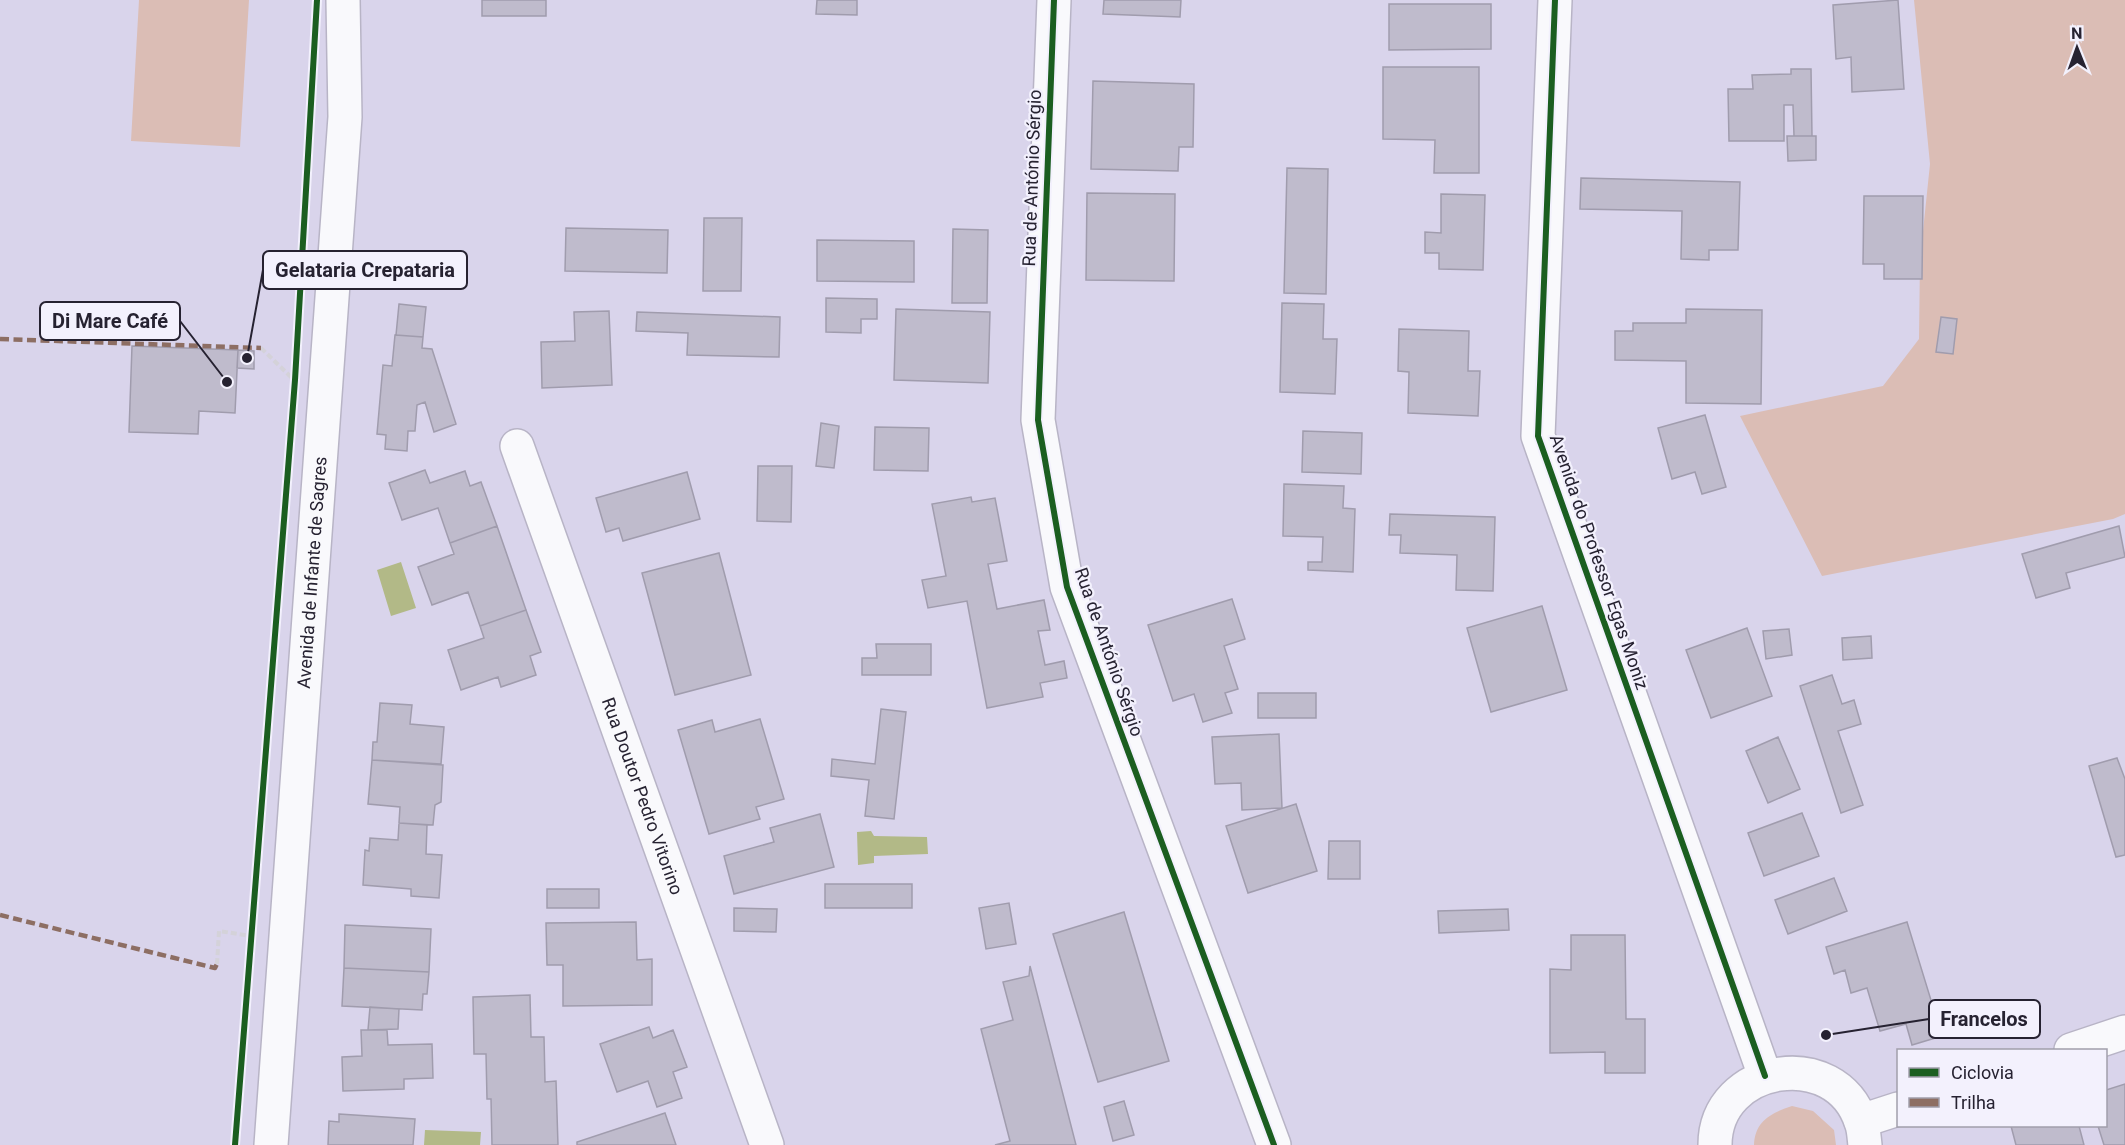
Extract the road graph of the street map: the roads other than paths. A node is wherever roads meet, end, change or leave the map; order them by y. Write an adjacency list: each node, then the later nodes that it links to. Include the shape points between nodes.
1 (343, 0): 10 (street, Avenida de Infante de Sagres, via 345,117)
2 (1054, 0): 12 (street, Rua de António Sérgio, via 1038,420 1066,587)
3 (1555, 0): 7 (street, Avenida do Professor Egas Moniz, via 1538,435)
4 (517, 446): 11 (street, Rua Doutor Pedro Vitorino)
5 (2125, 1032): 6 (street)
6 (2074, 1049)
7 (1765, 1076): 9 (street, via 1794,1071 1822,1078 1846,1096); 13 (street, via 1739,1091 1722,1114)
8 (1897, 1110): 9 (street)
9 (1863, 1133)
10 (271, 1145)
11 (767, 1145)
12 (1274, 1145)
13 (1715, 1145)

